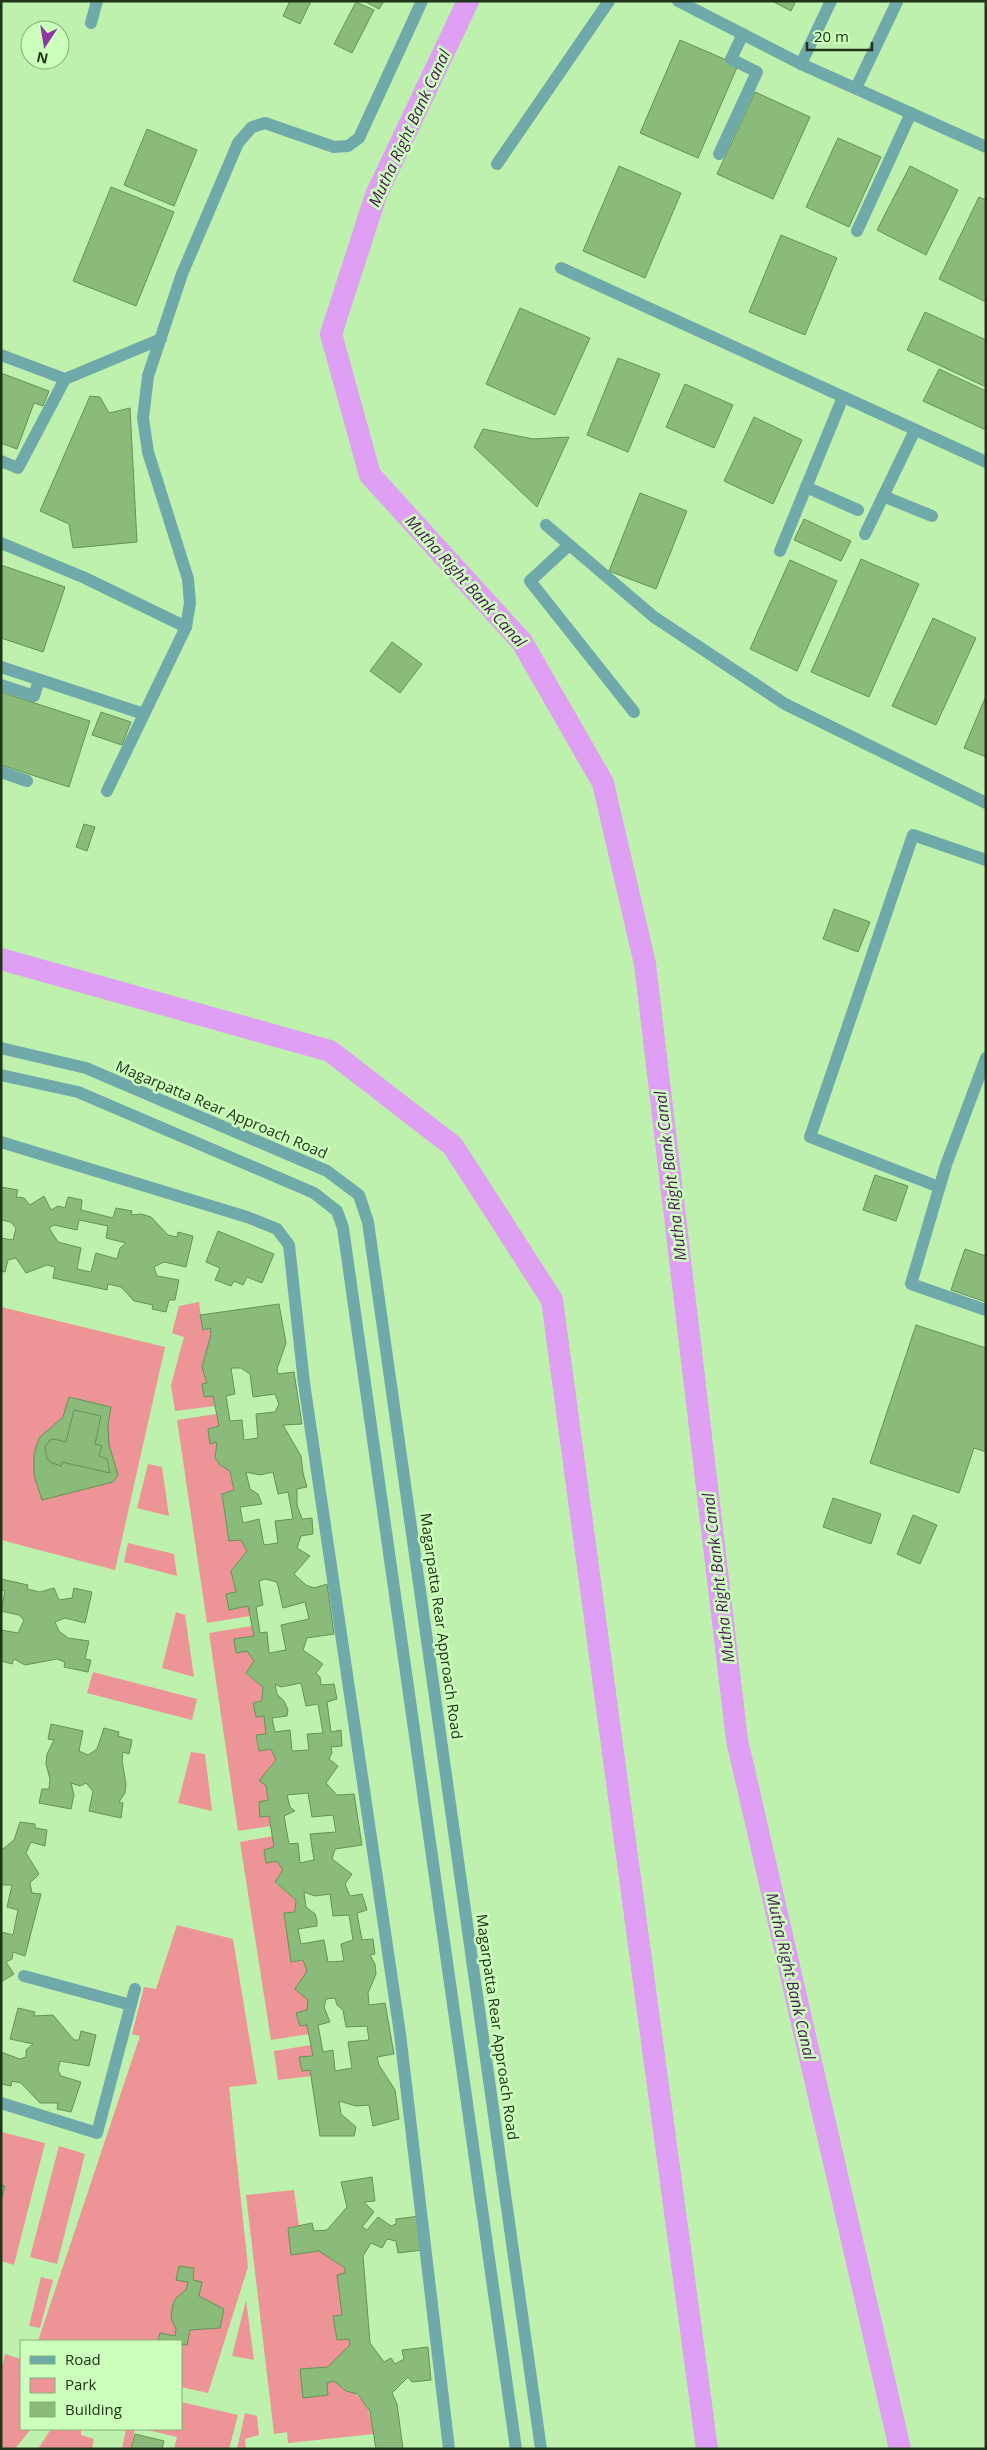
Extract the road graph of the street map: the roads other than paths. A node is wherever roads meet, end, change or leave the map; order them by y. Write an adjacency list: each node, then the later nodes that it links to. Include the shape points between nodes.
1 (97, 1): 7 (street)
2 (422, 1): 17 (street, via 359,138 348,146 334,147 265,123 252,127 238,143 182,274)
3 (609, 1): 14 (street)
4 (678, 1): 8 (street)
5 (831, 1): 9 (street)
6 (896, 2): 10 (street)
7 (91, 23)
8 (743, 34): 9 (street); 13 (street, via 730,59 757,72)
9 (801, 64): 10 (street)
10 (856, 88): 11 (street)
11 (910, 113): 12 (street); 15 (street)
12 (986, 147)
13 (719, 154)
14 (497, 164)
15 (857, 231)
16 (562, 268): 20 (street)
17 (160, 339): 19 (street); 33 (street, via 148,376 143,418 148,452 188,579 190,604)
18 (1, 355): 19 (street)
19 (65, 379): 22 (street, via 18,468)
20 (843, 397): 21 (street); 24 (street)
21 (915, 430): 23 (street); 25 (street)
22 (1, 461)
23 (986, 462)
24 (806, 487): 26 (street); 32 (street)
25 (883, 496): 27 (street); 29 (street)
26 (858, 510)
27 (932, 516)
28 (546, 525): 31 (street)
29 (865, 534)
30 (1, 543): 33 (street, via 85,578)
31 (569, 545): 37 (street, via 530,581); 42 (street, via 654,617 785,704)
32 (780, 551)
33 (186, 627): 38 (street)
34 (1, 667): 35 (street)
35 (39, 680): 36 (street, via 34,696); 38 (street)
36 (1, 685)
37 (634, 712)
38 (144, 714): 41 (street)
39 (1, 772): 40 (street)
40 (27, 781)
41 (107, 791)
42 (986, 803)
43 (986, 860): 48 (street, via 913,835 810,1137)
44 (1, 1048): 56 (street, Magarpatta Rear Approach Road, via 86,1068 327,1171 359,1195 370,1232)
45 (986, 1058): 48 (street)
46 (1, 1075): 55 (street, via 78,1092 314,1193 337,1211 344,1238)
47 (1, 1142): 54 (street, via 247,1217 277,1229 289,1246 307,1402 400,2034)
48 (939, 1186): 49 (street, via 911,1284)
49 (986, 1310)
50 (24, 1976): 52 (street)
51 (135, 1989): 52 (street)
52 (131, 2005): 53 (street, via 97,2133)
53 (1, 2103)
54 (448, 2449)
55 (516, 2449)
56 (542, 2449)

